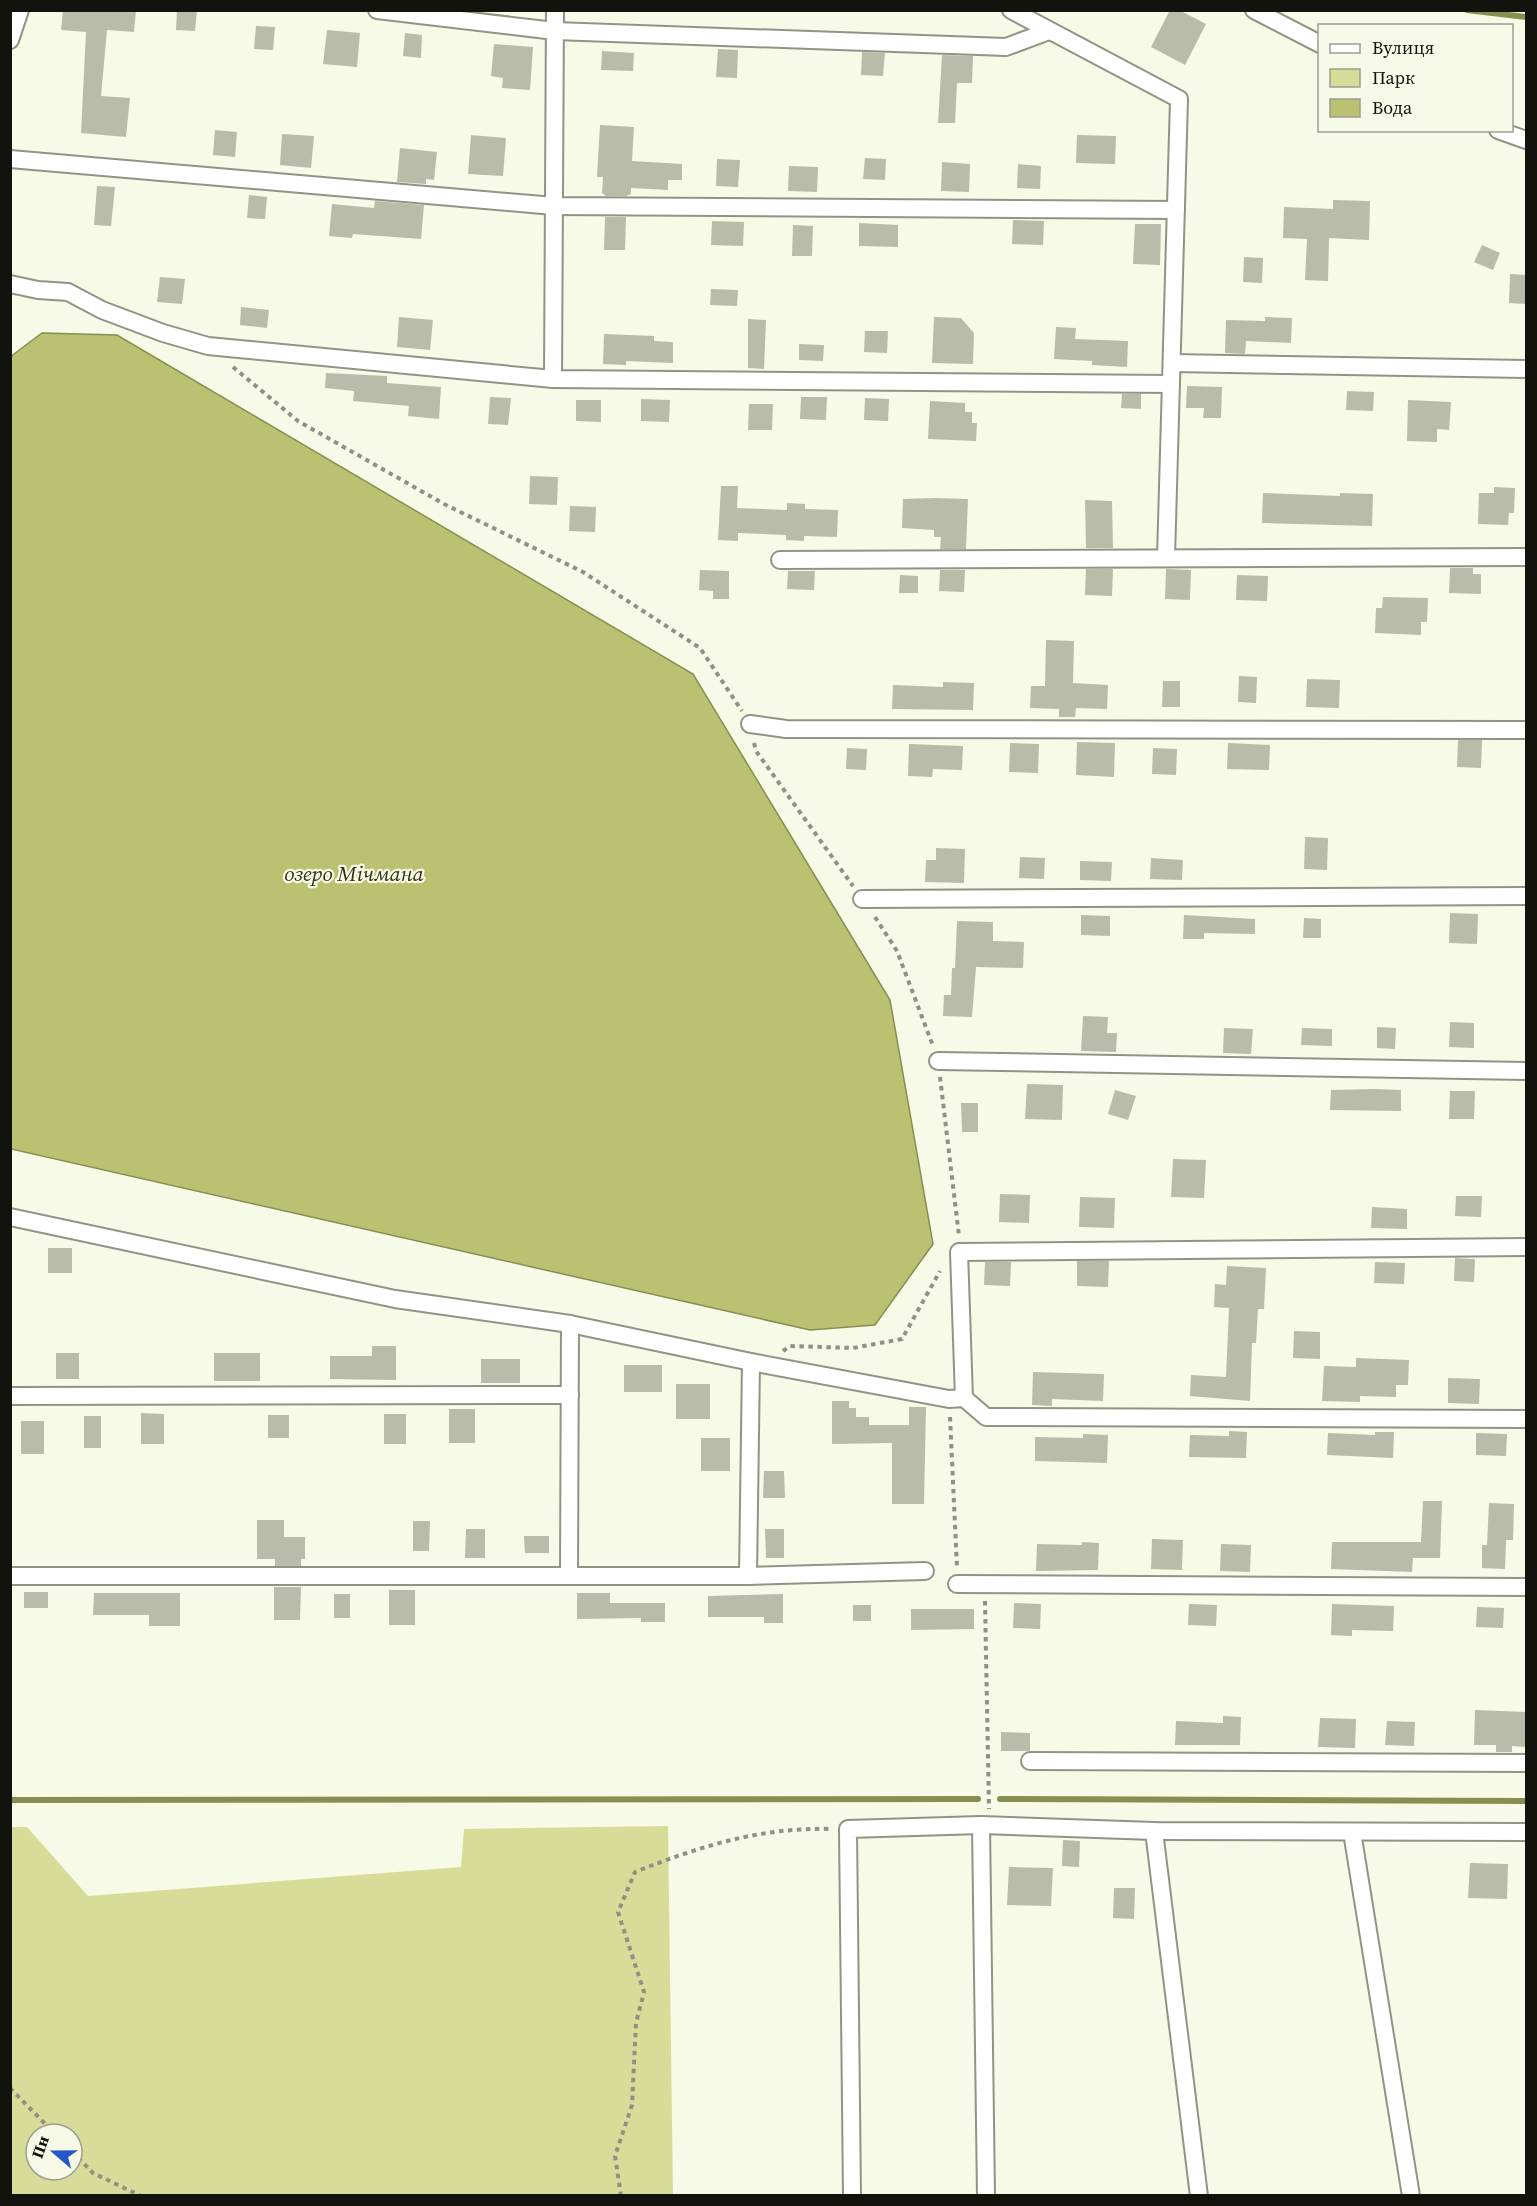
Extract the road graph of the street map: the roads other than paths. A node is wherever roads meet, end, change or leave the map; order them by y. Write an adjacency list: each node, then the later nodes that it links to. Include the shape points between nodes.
1 (20, 10): 8 (street)
2 (377, 10): 6 (street)
3 (555, 10): 6 (street)
4 (1011, 10): 7 (street)
5 (1254, 10): 9 (street)
6 (555, 31): 7 (street, via 1006,47); 13 (street)
7 (1049, 31): 14 (street, via 1179,99)
8 (10, 40)
9 (1318, 43)
10 (1504, 132): 11 (street)
11 (1527, 140)
12 (10, 159): 13 (street)
13 (554, 206): 14 (street); 18 (street)
14 (1176, 210): 16 (street)
15 (10, 284): 18 (street, via 68,292 102,310 208,346)
16 (1172, 363): 17 (street); 19 (street)
17 (1527, 369)
18 (553, 379): 19 (street)
19 (1171, 384): 21 (street)
20 (1527, 557): 21 (street)
21 (1166, 558): 22 (street)
22 (780, 560)
23 (750, 724): 24 (street, via 786,729)
24 (1527, 730)
25 (1527, 896): 26 (street)
26 (862, 899)
27 (938, 1061): 28 (street)
28 (1527, 1071)
29 (10, 1217): 31 (street, via 395,1299)
30 (1527, 1247): 35 (street, via 957,1247)
31 (570, 1324): 32 (street); 33 (street)
32 (758, 1363): 35 (street); 40 (street)
33 (570, 1395): 34 (street); 39 (street)
34 (10, 1396)
35 (956, 1399): 36 (street, via 986,1417)
36 (1527, 1419)
37 (925, 1571): 40 (street)
38 (10, 1576): 39 (street)
39 (570, 1576): 40 (street)
40 (748, 1576)
41 (957, 1584): 42 (street)
42 (1527, 1587)
43 (1030, 1761): 44 (street)
44 (1527, 1763)
45 (985, 1825): 46 (street); 49 (street, via 848,1829); 50 (street)
46 (1154, 1831): 47 (street); 51 (street)
47 (1352, 1832): 48 (street); 52 (street)
48 (1527, 1832)
49 (852, 2196)
50 (986, 2196)
51 (1199, 2196)
52 (1411, 2196)

